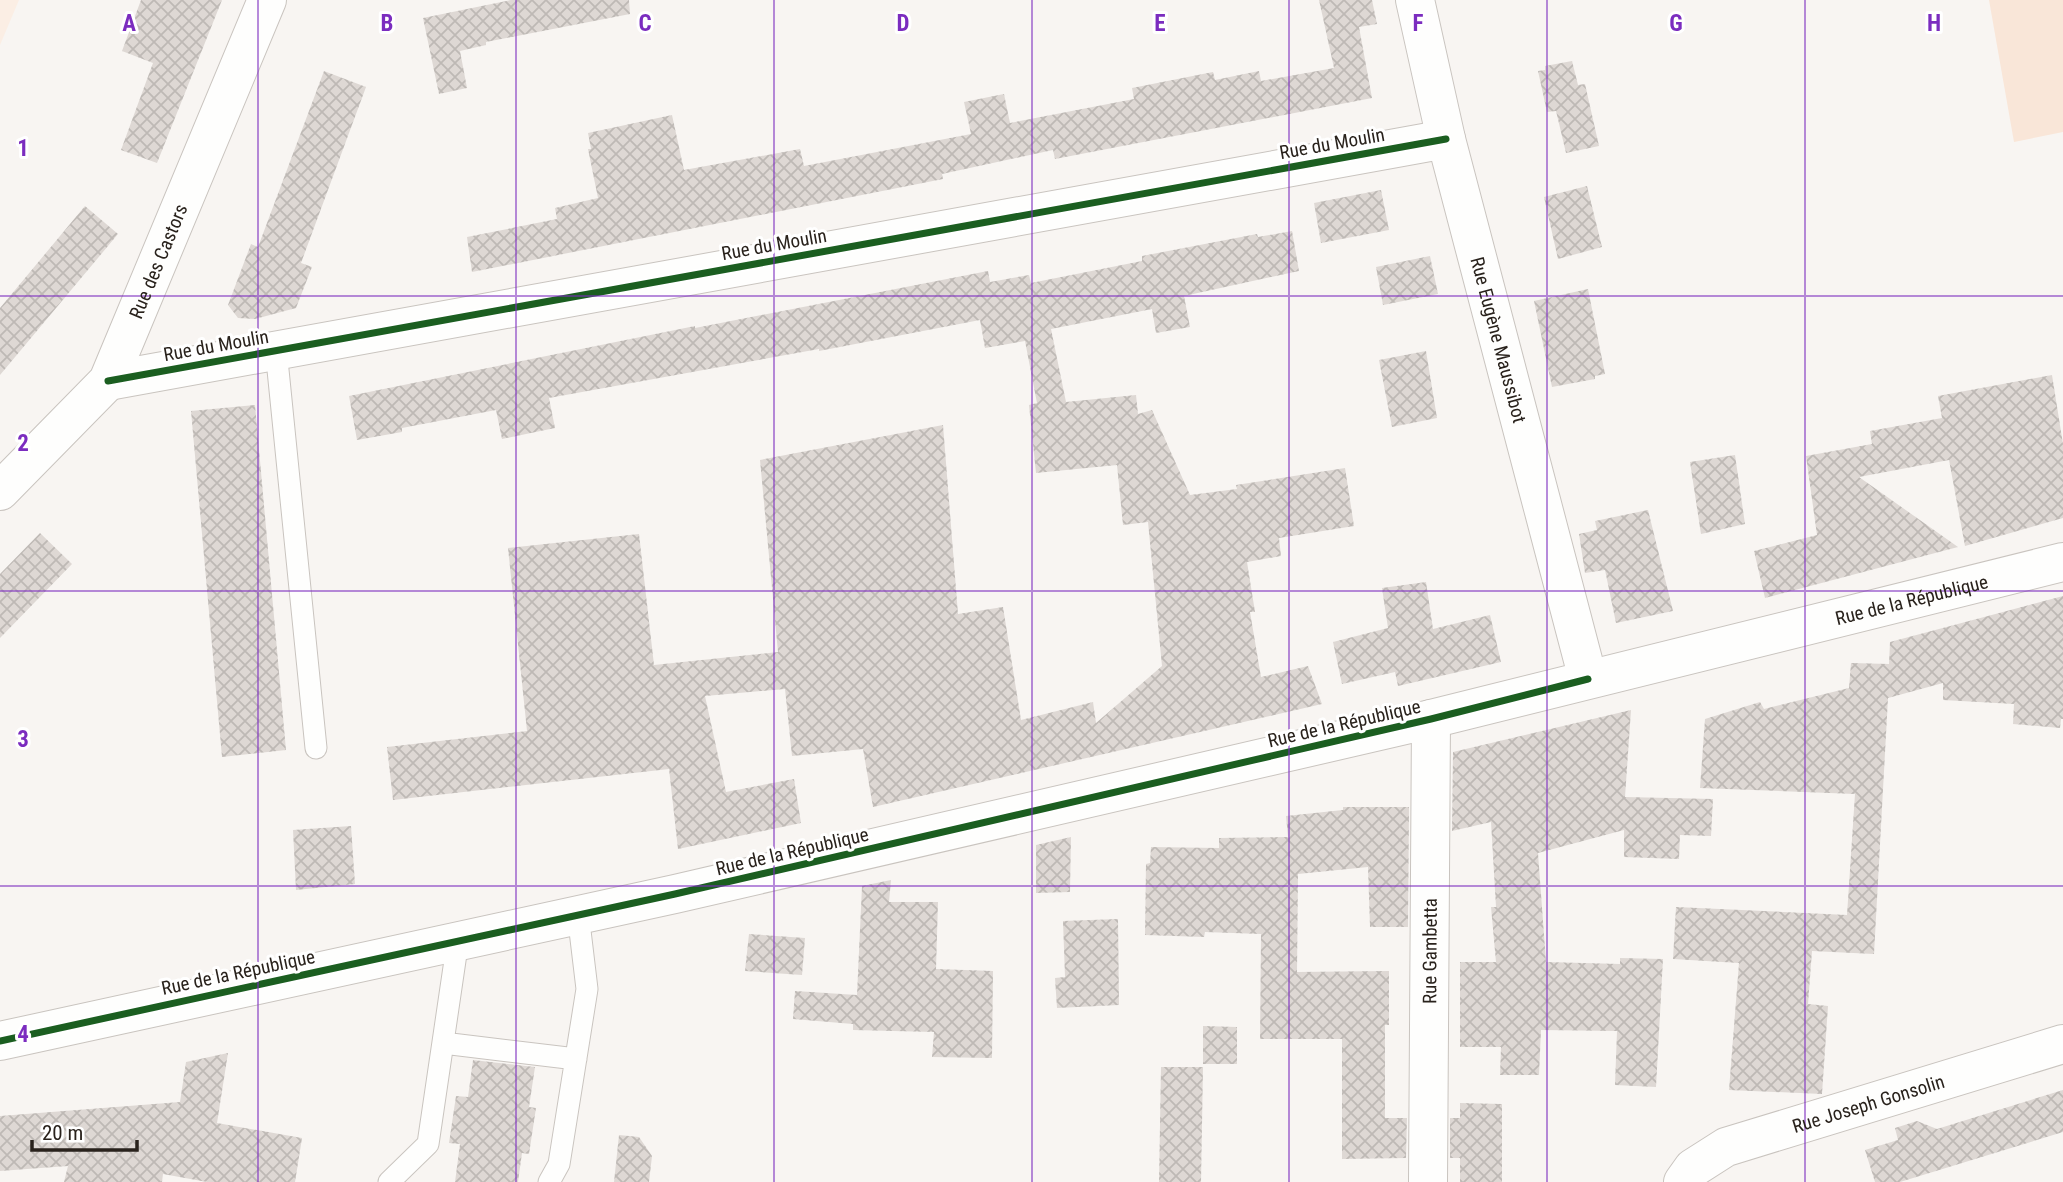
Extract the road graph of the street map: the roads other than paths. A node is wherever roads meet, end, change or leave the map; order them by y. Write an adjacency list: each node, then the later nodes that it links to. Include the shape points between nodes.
1 (267, 0): 5 (street, Rue des Castors)
2 (1415, 0): 3 (street, Rue Eugène Maussibot)
3 (1446, 139): 4 (street, Rue du Moulin); 8 (street, Rue Eugène Maussibot)
4 (276, 350): 5 (street, Rue du Moulin); 10 (lane)
5 (108, 381): 6 (street, Rue des Castors)
6 (0, 491)
7 (2063, 562): 8 (street, Rue de la République)
8 (1588, 679): 9 (street, Rue de la République)
9 (1431, 719): 11 (street, Rue de la République); 19 (street, Rue Gambetta)
10 (316, 748)
11 (578, 914): 12 (street, Rue de la République); 16 (lane, via 586,989)
12 (458, 940): 13 (street, Rue de la République); 14 (lane)
13 (0, 1041)
14 (443, 1044): 16 (lane); 17 (lane, via 428,1144)
15 (2063, 1044): 20 (street, Rue Joseph Gonsolin, via 1726,1147 1693,1168)
16 (576, 1059): 18 (lane, via 559,1164)
17 (389, 1182)
18 (549, 1182)
19 (1428, 1182)
20 (1683, 1182)

